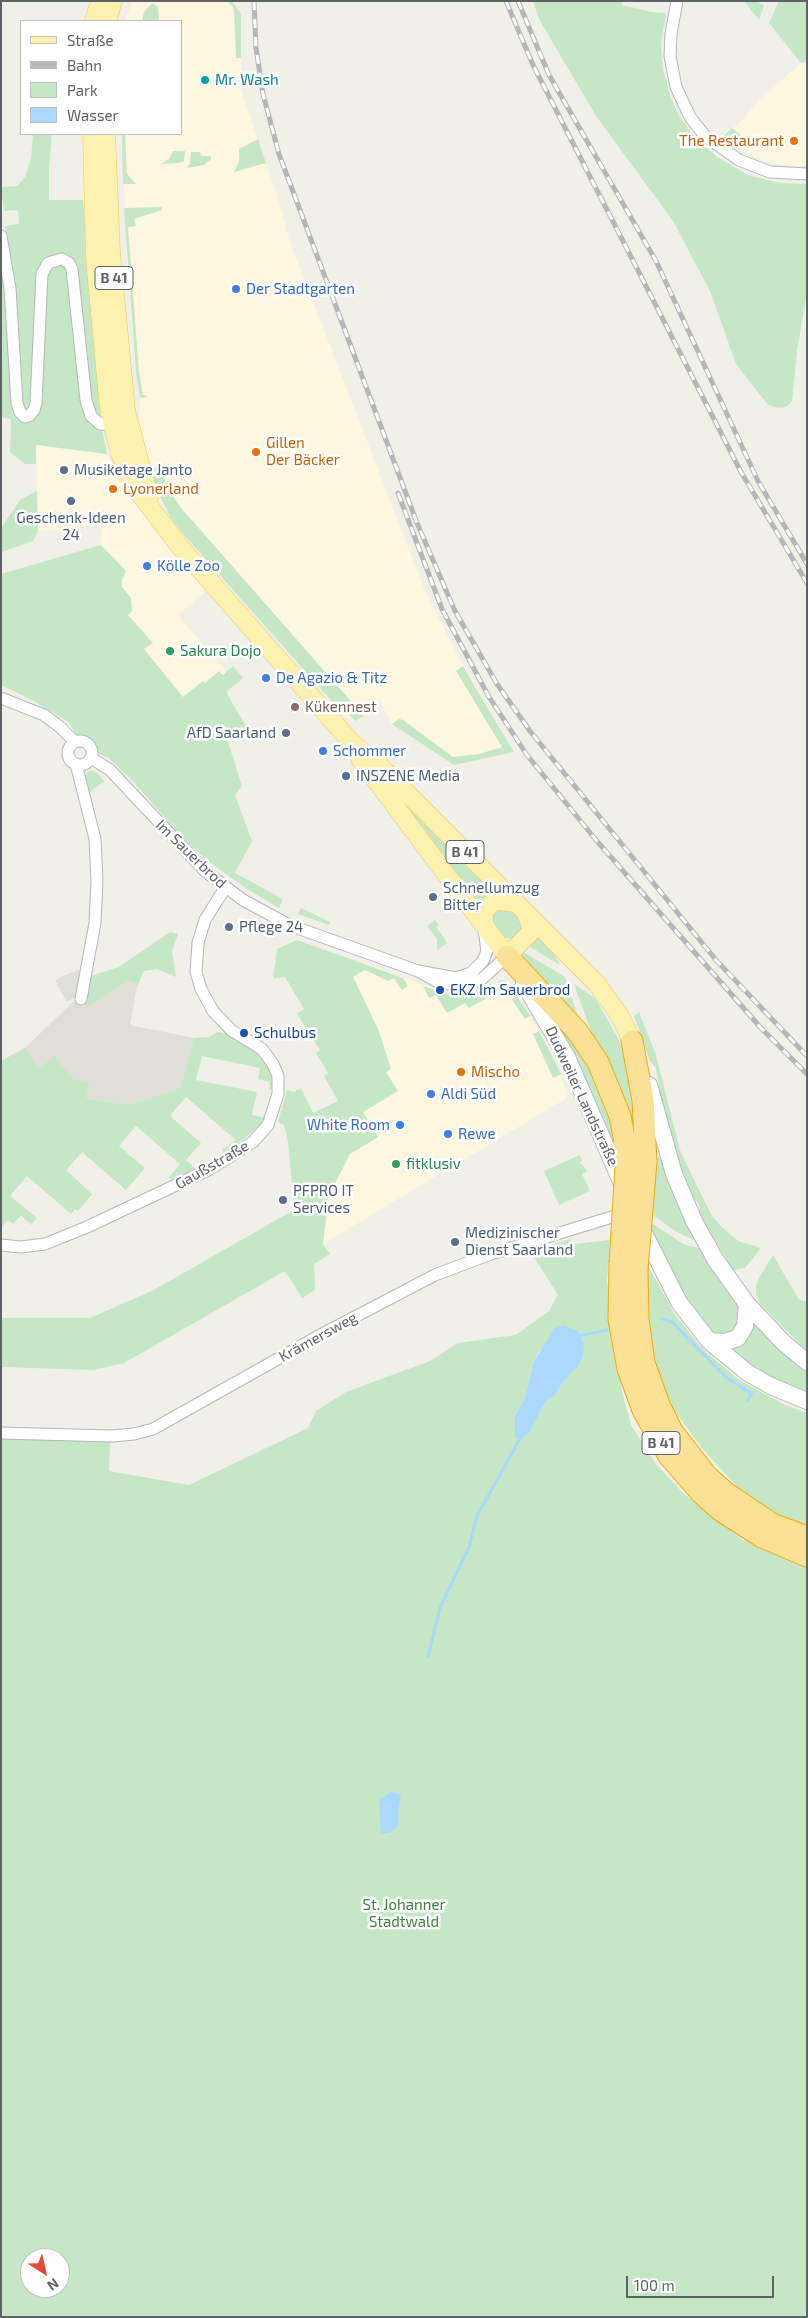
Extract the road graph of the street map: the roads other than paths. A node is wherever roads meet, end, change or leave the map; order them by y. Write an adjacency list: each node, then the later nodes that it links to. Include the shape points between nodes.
1 (100, 1): 4 (main road)
2 (113, 1): 5 (main road)
3 (677, 1): 8 (street, via 670,56 676,87 690,117 705,136 739,160 770,172)
4 (94, 20)
5 (107, 20)
6 (92, 135): 10 (main road, Dudweiler Landstraße / B 41, via 96,258)
7 (106, 135): 11 (main road, Dudweiler Landstraße / B 41, via 111,252 126,410)
8 (807, 174)
9 (1, 236): 10 (street, via 10,288 20,412 25,417 29,416 36,403 42,274 48,262 62,259 72,269 90,416 100,424)
10 (113, 425): 11 (main road, Dudweiler Landstraße / B 41, via 120,454 134,486)
11 (153, 512): 14 (main road, Dudweiler Landstraße / B 41)
12 (1, 698): 13 (street, Im Sauerbrod, via 44,715)
13 (75, 742): 15 (street, Im Sauerbrod, via 87,743 92,750); 16 (street, via 68,755)
14 (352, 743): 18 (main road, Dudweiler Landstraße / B 41, via 380,766); 19 (main road, Dudweiler Landstraße / B 41, via 359,758)
15 (91, 758): 16 (street, via 86,763); 17 (street, Im Sauerbrod, via 110,770 195,861)
16 (76, 764): 22 (street, via 95,839 97,871 95,922)
17 (225, 888): 21 (street, Im Sauerbrod, via 288,925); 26 (street, Gaußstraße, via 209,911 201,931 196,957 198,979 205,999 222,1022 256,1044 273,1064 278,1076 278,1094 268,1126 253,1142 210,1169 87,1227 45,1244)
18 (520, 908): 19 (main road, via 495,900 484,911); 20 (main road, via 531,927 530,933); 23 (main road, Dudweiler Landstraße, via 597,984 620,1016)
19 (484, 925): 20 (main road, Dudweiler Landstraße); 21 (street, Im Sauerbrod, via 487,951 483,961 471,973 456,978)
20 (507, 956): 21 (street, Im Sauerbrod, via 482,979 461,987 430,980); 24 (highway, B 41, via 577,1031 598,1062); 25 (main road, Dudweiler Landstraße, via 567,1057)
21 (418, 971)
22 (81, 999)
23 (632, 1041): 24 (highway, B 41, via 643,1100); 28 (main road, Dudweiler Landstraße, via 643,1064 666,1154 684,1202 715,1259)
24 (636, 1164): 27 (highway, B 41, bridge)
25 (634, 1210): 29 (main road, Dudweiler Landstraße, via 664,1276); 32 (street, Krämersweg, via 435,1274 153,1429 112,1436)
26 (1, 1245)
27 (628, 1266): 33 (highway, B 41, via 644,1362 672,1431 706,1475 726,1493 772,1524); 34 (highway, B 41, via 619,1319 628,1369 643,1410 669,1456 720,1510 762,1537)
28 (747, 1304): 29 (main road, via 745,1326 738,1338 725,1342); 30 (main road, Dudweiler Landstraße, via 784,1344)
29 (709, 1341): 31 (main road, Dudweiler Landstraße, via 748,1373)
30 (807, 1362)
31 (807, 1401)
32 (1, 1433)
33 (807, 1537)
34 (807, 1556)

